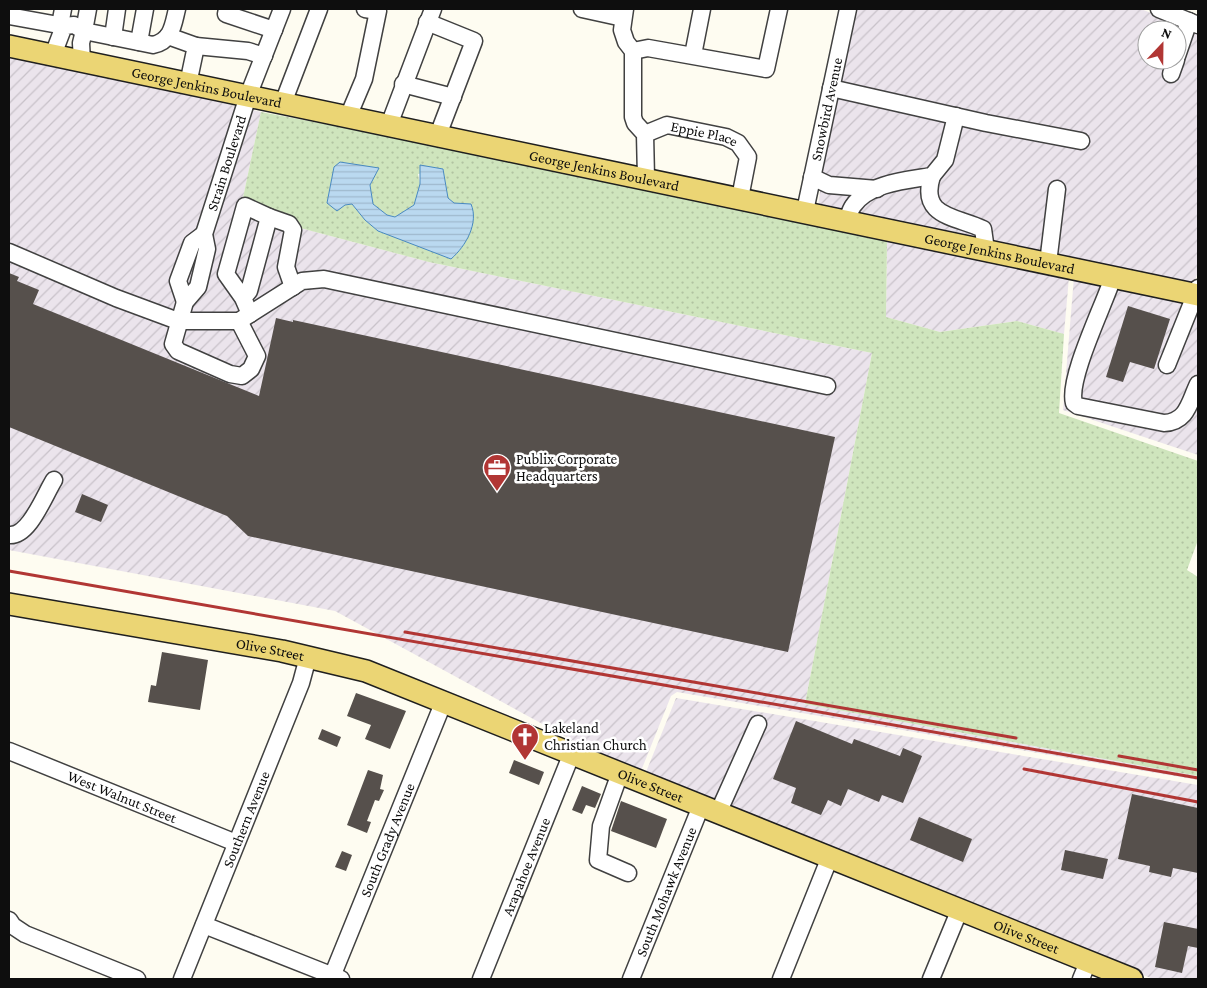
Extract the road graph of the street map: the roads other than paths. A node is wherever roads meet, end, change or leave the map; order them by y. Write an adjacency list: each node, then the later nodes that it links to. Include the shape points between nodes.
1 (64, 9): 20 (street)
2 (88, 9): 22 (street)
3 (118, 9): 24 (street)
4 (145, 9): 26 (street)
5 (177, 9): 23 (street)
6 (227, 9): 21 (street, via 226,14)
7 (282, 9): 21 (street, Strain Boulevard)
8 (319, 9): 39 (street)
9 (365, 9): 41 (street, via 378,11 364,79)
10 (582, 9): 15 (street)
11 (702, 9): 31 (street)
12 (779, 9): 31 (street, via 766,69)
13 (848, 9): 36 (street, Snowbird Avenue)
14 (1159, 9): 19 (street)
15 (624, 13): 29 (street, via 626,42)
16 (10, 14): 17 (street)
17 (37, 15): 20 (street)
18 (430, 15): 35 (street); 38 (street, via 474,41)
19 (1194, 23): 25 (street)
20 (62, 26): 22 (street, via 74,25); 30 (street)
21 (274, 30): 32 (street, Strain Boulevard)
22 (84, 31): 24 (street); 33 (street)
23 (168, 36): 26 (street, via 162,43 153,45); 28 (street)
24 (113, 37): 26 (street)
25 (1187, 37)
26 (138, 42)
27 (9, 46): 30 (main road, George Jenkins Boulevard)
28 (196, 46): 32 (street, via 248,51); 34 (street)
29 (633, 50): 31 (street, via 648,48); 43 (street, via 633,117)
30 (53, 55): 33 (main road, George Jenkins Boulevard)
31 (693, 55)
32 (264, 56): 37 (street, Strain Boulevard)
33 (82, 62): 34 (main road, George Jenkins Boulevard)
34 (188, 84): 37 (main road, George Jenkins Boulevard)
35 (403, 84): 38 (street); 42 (street)
36 (831, 88): 40 (street); 47 (street, Snowbird Avenue)
37 (248, 96): 39 (main road, George Jenkins Boulevard); 63 (street, Strain Boulevard, via 204,234 192,243 178,281 185,302)
38 (453, 97): 44 (street)
39 (283, 103): 41 (main road, George Jenkins Boulevard)
40 (956, 116): 45 (street); 46 (street, via 945,160)
41 (348, 117): 42 (main road, George Jenkins Boulevard)
42 (389, 125): 44 (main road, George Jenkins Boulevard)
43 (645, 134): 48 (street); 51 (street, Eppie Place, via 667,124 733,139 748,158)
44 (438, 135): 48 (main road, George Jenkins Boulevard)
45 (1081, 141)
46 (932, 176): 49 (street); 55 (street, via 928,196 931,203 948,216 983,229)
47 (812, 177): 49 (street, via 829,185); 52 (street, Snowbird Avenue)
48 (646, 178): 51 (main road, George Jenkins Boulevard)
49 (877, 189): 54 (street, via 852,206)
50 (1057, 190): 57 (street)
51 (740, 198): 52 (main road, George Jenkins Boulevard)
52 (805, 211): 54 (main road, George Jenkins Boulevard)
53 (269, 217): 59 (street, via 289,224 293,230 286,267); 61 (street, via 250,290); 61 (street, via 245,206 226,274)
54 (847, 220): 55 (main road, George Jenkins Boulevard)
55 (986, 250): 57 (main road, George Jenkins Boulevard)
56 (9, 252): 63 (street)
57 (1048, 263): 58 (main road, George Jenkins Boulevard)
58 (1113, 277): 60 (main road, George Jenkins Boulevard); 65 (street, via 1086,347 1074,391 1074,403 1154,422 1174,423 1184,415)
59 (292, 287): 62 (street); 66 (street, via 302,281 324,279)
60 (1197, 293): 64 (street)
61 (243, 298): 62 (street)
62 (245, 317): 63 (street); 63 (street, Strain Boulevard, via 256,356 251,369 242,376 230,374 178,351 173,344)
63 (178, 321)
64 (1167, 365)
65 (1198, 384)
66 (827, 386)
67 (54, 480): 68 (street, via 26,530)
68 (9, 535)
69 (9, 604): 70 (main road, Olive Street)
70 (308, 657): 71 (main road, Olive Street, via 366,671); 77 (street, Southern Avenue, via 301,683)
71 (444, 701): 74 (main road, Olive Street); 84 (street, South Grady Avenue)
72 (758, 724): 76 (street, South Mohawk Avenue)
73 (9, 750): 77 (street, West Walnut Street)
74 (572, 754): 75 (main road, Olive Street); 87 (street, Arapahoe Avenue)
75 (620, 773): 76 (main road, Olive Street); 79 (street, via 601,826 598,860)
76 (710, 809): 78 (main road, Olive Street); 88 (street, South Mohawk Avenue)
77 (236, 843): 82 (street, Southern Avenue)
78 (830, 857): 80 (main road, Olive Street); 89 (street)
79 (628, 873)
80 (960, 909): 83 (main road, Olive Street); 90 (street)
81 (9, 920): 85 (street, via 25,934)
82 (204, 925): 84 (street); 86 (street, Southern Avenue)
83 (1085, 971): 91 (main road, Olive Street)
84 (335, 978)
85 (138, 979)
86 (182, 979)
87 (481, 979)
88 (631, 979)
89 (781, 979)
90 (932, 979)
91 (1132, 979)

